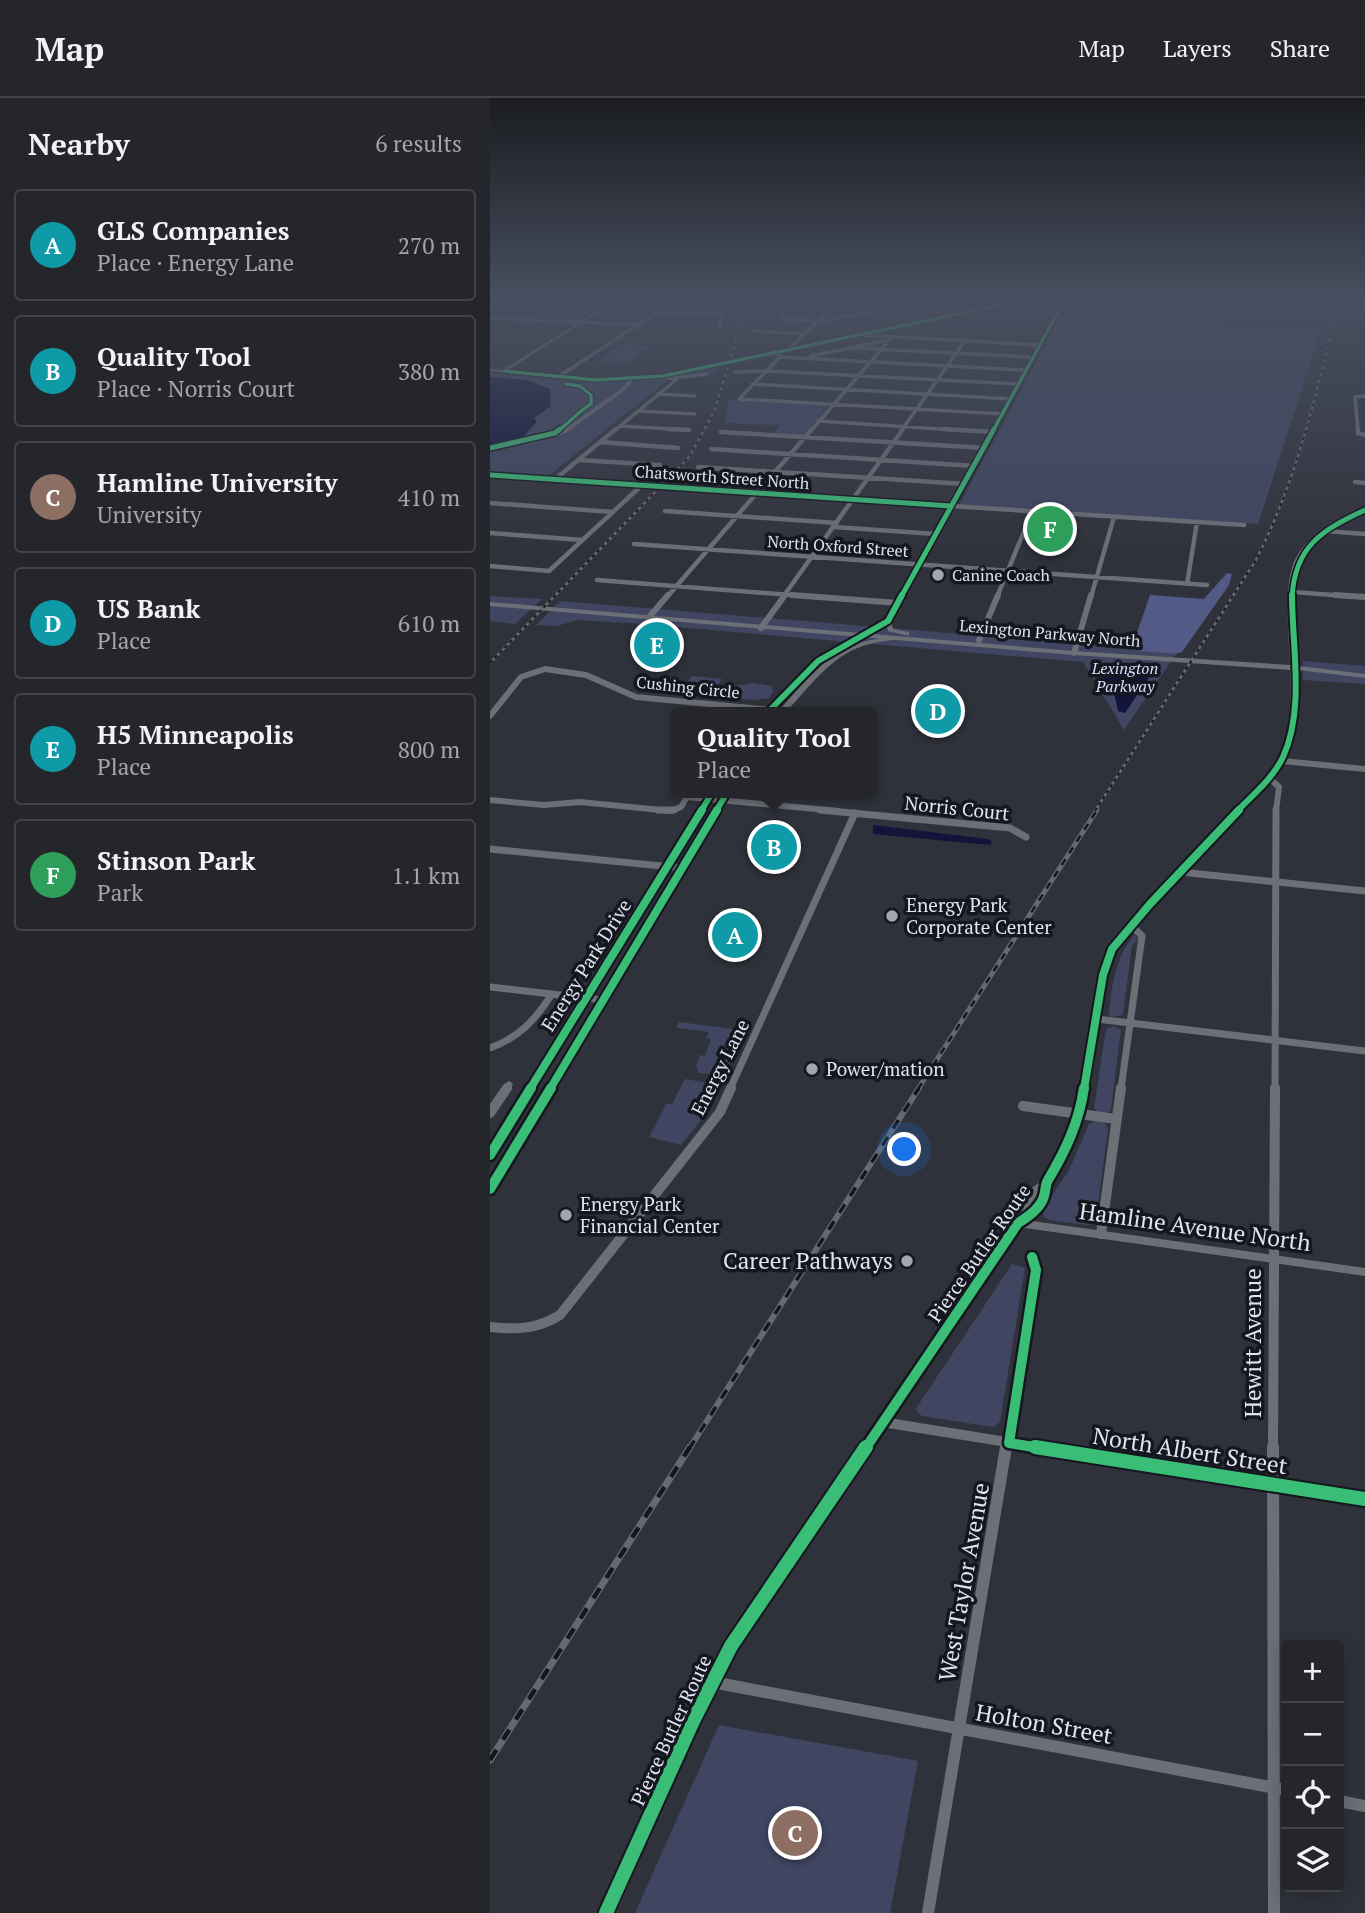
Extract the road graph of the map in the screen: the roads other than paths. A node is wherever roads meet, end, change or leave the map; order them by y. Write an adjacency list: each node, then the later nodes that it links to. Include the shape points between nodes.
1 (623, 386): 10 (street)
2 (628, 386): 10 (street)
3 (669, 386): 11 (street)
4 (750, 386): 16 (street, via 739,399)
5 (778, 386): 9 (street)
6 (850, 386): 9 (street)
7 (934, 386): 12 (street)
8 (1017, 386): 15 (street)
9 (846, 390): 12 (street); 16 (street)
10 (619, 392): 33 (street, via 564,432)
11 (659, 394): 13 (street); 18 (street)
12 (927, 394): 15 (street); 17 (street)
13 (695, 396)
14 (1365, 396): 27 (street, via 1356,395)
15 (1012, 399): 20 (street)
16 (833, 405): 17 (street); 21 (street)
17 (917, 409): 20 (street); 23 (street)
18 (638, 411): 19 (street); 22 (street)
19 (695, 414)
20 (1003, 414): 26 (street)
21 (818, 421): 23 (street); 28 (street)
22 (620, 426): 24 (street); 29 (street)
23 (905, 426): 26 (street); 30 (street)
24 (689, 430)
25 (721, 432): 28 (street)
26 (994, 432): 32 (street)
27 (1362, 435)
28 (805, 437): 30 (street); 35 (street)
29 (600, 442): 31 (street); 36 (street)
30 (893, 443): 32 (street); 37 (street)
31 (678, 447)
32 (985, 448): 39 (street)
33 (490, 449)
34 (711, 449): 35 (street)
35 (790, 454): 37 (street); 41 (street)
36 (579, 460): 38 (street); 44 (street)
37 (881, 460): 39 (street); 43 (street)
38 (660, 465)
39 (975, 466): 47 (street)
40 (698, 467): 41 (street)
41 (775, 472): 43 (street); 49 (street)
42 (490, 475): 44 (street, Chatsworth Street North)
43 (868, 478): 47 (street); 50 (street)
44 (554, 480): 48 (street, Chatsworth Street North)
45 (1355, 482): 46 (street)
46 (1365, 483)
47 (965, 484): 52 (street)
48 (641, 486): 49 (street, Chatsworth Street North); 55 (street)
49 (756, 493): 50 (street, Chatsworth Street North); 57 (street)
50 (853, 500): 52 (street, Chatsworth Street North); 60 (street)
51 (490, 503): 55 (street)
52 (951, 506): 56 (street, Chatsworth Street North); 64 (street)
53 (1365, 510): 62 (main road, Pierce Butler Route)
54 (665, 511): 57 (street)
55 (613, 512): 66 (street)
56 (1032, 512): 58 (street, Chatsworth Street North); 72 (street)
57 (737, 516): 60 (street); 68 (street)
58 (1114, 517): 59 (street, Chatsworth Street North); 73 (street)
59 (1197, 522): 61 (street, Chatsworth Street North); 75 (street)
60 (835, 525): 64 (street); 69 (street)
61 (1244, 525)
62 (1325, 531): 65 (street); 78 (main road, Pierce Butler Route, via 1299,559)
63 (490, 533): 66 (street)
64 (936, 534): 70 (street)
65 (1365, 534)
66 (582, 540): 71 (street, via 549,571)
67 (634, 544): 68 (street, North Oxford Street)
68 (708, 549): 69 (street, North Oxford Street); 77 (street)
69 (813, 557): 70 (street, North Oxford Street); 79 (street)
70 (919, 564): 72 (street, North Oxford Street); 81 (street)
71 (490, 566)
72 (1008, 571): 73 (street, North Oxford Street); 89 (street)
73 (1097, 578): 75 (street, North Oxford Street); 90 (street)
74 (597, 580): 77 (street)
75 (1187, 584): 76 (street, North Oxford Street)
76 (1207, 585)
77 (676, 586): 79 (street); 83 (street)
78 (1293, 592): 80 (street); 97 (main road, Pierce Butler Route, via 1292,733)
79 (786, 595): 81 (street); 85 (street)
80 (1365, 597)
81 (898, 603): 84 (street)
82 (490, 604): 83 (main road, Lexington Parkway North)
83 (650, 616): 85 (main road, Lexington Parkway North)
84 (888, 621): 86 (street); 87 (main road, via 890,630)
85 (763, 625): 86 (main road, Lexington Parkway North)
86 (867, 634): 87 (main road, Lexington Parkway North); 88 (main road, Lexington Parkway North); 91 (street); 94 (street, via 817,662)
87 (909, 634): 89 (main road, Lexington Parkway North)
88 (895, 638): 90 (main road, Lexington Parkway North); 91 (street)
89 (979, 640): 90 (main road, Lexington Parkway North)
90 (1075, 650): 92 (main road, Lexington Parkway North)
91 (843, 652): 95 (street)
92 (1365, 674)
93 (718, 707): 96 (street, Cushing Circle, via 636,697 586,674 545,669 521,677)
94 (774, 707)
95 (788, 707)
96 (490, 716)
97 (1282, 761): 98 (street); 99 (main road, Pierce Butler Route)
98 (1365, 769)
99 (1269, 778): 110 (main road, Pierce Butler Route); 111 (street, Hewitt Avenue, via 1279,787)
100 (686, 798): 104 (street, via 671,811)
101 (716, 798): 108 (street, Energy Park Drive)
102 (717, 798): 109 (street, Energy Park Drive)
103 (726, 798): 105 (street, Norris Court)
104 (490, 800)
105 (855, 813): 106 (street, Norris Court, via 1010,828); 135 (street, Energy Lane, via 720,1112 561,1315 524,1329)
106 (1026, 837)
107 (490, 849): 108 (street)
108 (667, 866): 109 (street); 116 (street, Energy Park Drive)
109 (682, 868): 117 (street, Energy Park Drive)
110 (1180, 872): 111 (street); 113 (main road, Pierce Butler Route)
111 (1278, 882): 112 (street); 120 (street, Hewitt Avenue)
112 (1365, 891)
113 (1131, 925): 118 (main road, Pierce Butler Route, via 1105,963); 119 (street, via 1141,940)
114 (490, 987): 115 (street)
115 (552, 993): 116 (street); 121 (street, via 525,1032)
116 (587, 998): 117 (street); 128 (street, Energy Park Drive)
117 (603, 1000): 129 (street, Energy Park Drive)
118 (1097, 1019): 119 (street); 126 (main road, Pierce Butler Route)
119 (1129, 1023): 120 (street); 127 (street)
120 (1277, 1040): 122 (street); 133 (street, Hewitt Avenue)
121 (490, 1048)
122 (1365, 1051)
123 (509, 1085): 125 (street)
124 (1023, 1106): 126 (street)
125 (490, 1113)
126 (1080, 1115): 127 (street); 130 (main road, Pierce Butler Route, via 1046,1184 1044,1198)
127 (1116, 1119): 131 (street)
128 (490, 1156)
129 (492, 1182)
130 (1018, 1223): 131 (street, Hamline Avenue North); 136 (main road, Pierce Butler Route)
131 (1101, 1234): 133 (street, Hamline Avenue North)
132 (1032, 1257): 137 (street, West Taylor Avenue, via 1036,1270)
133 (1274, 1259): 134 (street, Hamline Avenue North); 138 (street, Hewitt Avenue)
134 (1365, 1272)
135 (490, 1327)
136 (882, 1422): 137 (street, North Albert Street); 140 (main road, Pierce Butler Route, via 751,1613)
137 (1009, 1443): 138 (street, North Albert Street); 141 (street, West Taylor Avenue)
138 (1273, 1484): 139 (street, North Albert Street); 142 (street, Hewitt Avenue)
139 (1365, 1499)
140 (712, 1682): 141 (street, Holton Street); 145 (main road, Pierce Butler Route)
141 (960, 1730): 142 (street, Holton Street); 146 (street, West Taylor Avenue)
142 (1280, 1789): 147 (street, Hewitt Avenue)
143 (1344, 1802): 144 (street)
144 (1365, 1806)
145 (606, 1913)
146 (928, 1913)
147 (1274, 1913)

